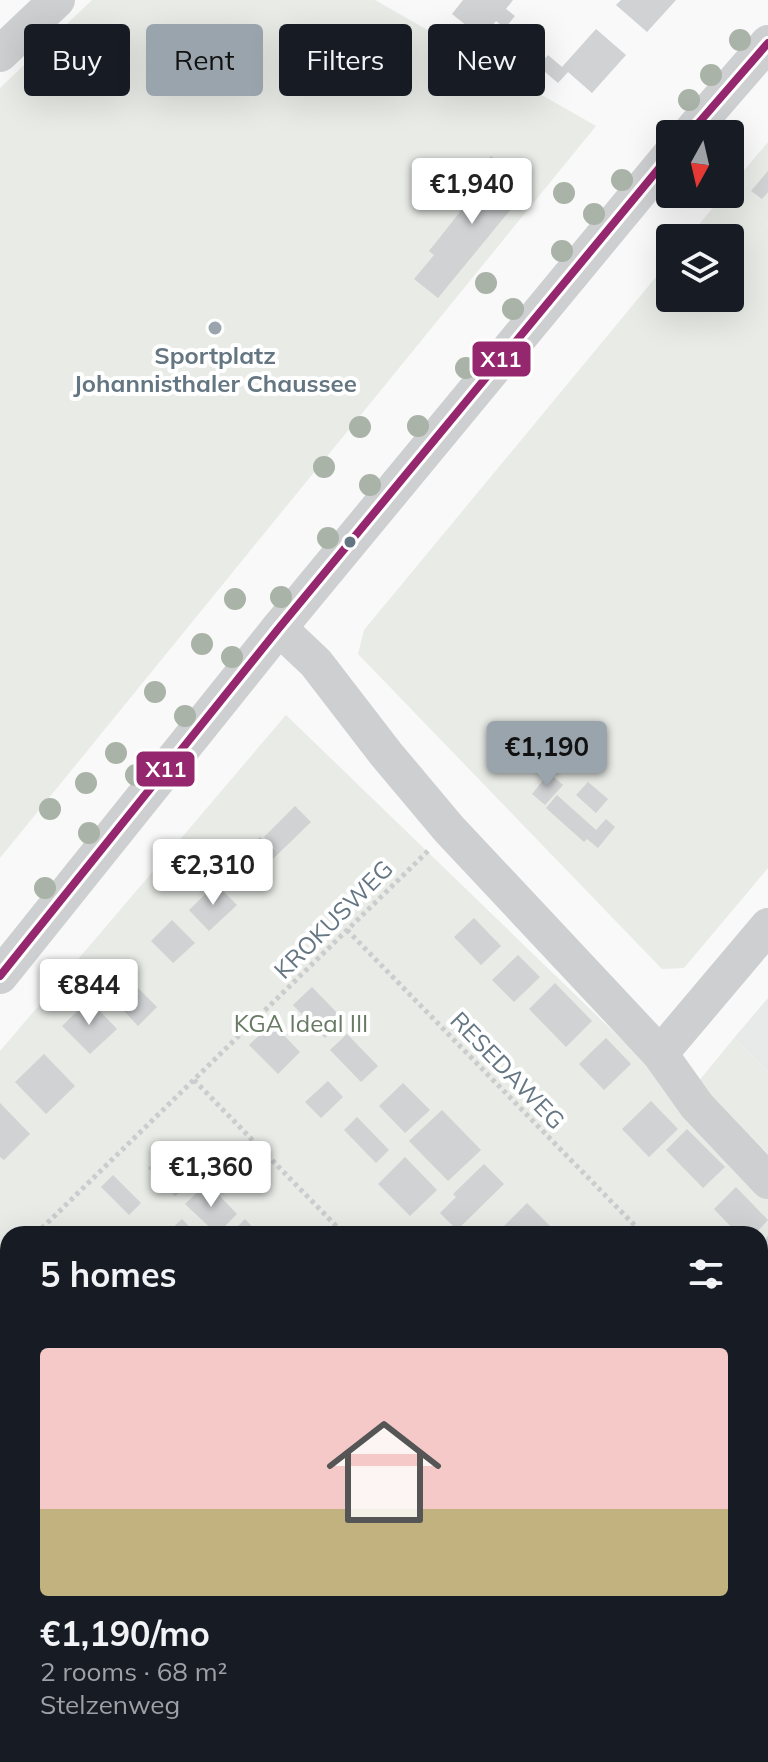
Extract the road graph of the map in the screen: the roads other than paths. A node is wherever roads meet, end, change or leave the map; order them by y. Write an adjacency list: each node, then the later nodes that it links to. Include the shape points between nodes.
1 (57, 0): 3 (street)
2 (768, 43): 4 (street)
3 (0, 54)
4 (701, 120)
5 (656, 172): 6 (street)
6 (279, 628): 8 (street); 9 (street, via 316,663 449,829)
7 (768, 926): 9 (street)
8 (0, 976)
9 (660, 1054): 10 (street, via 697,1106)
10 (768, 1181)

